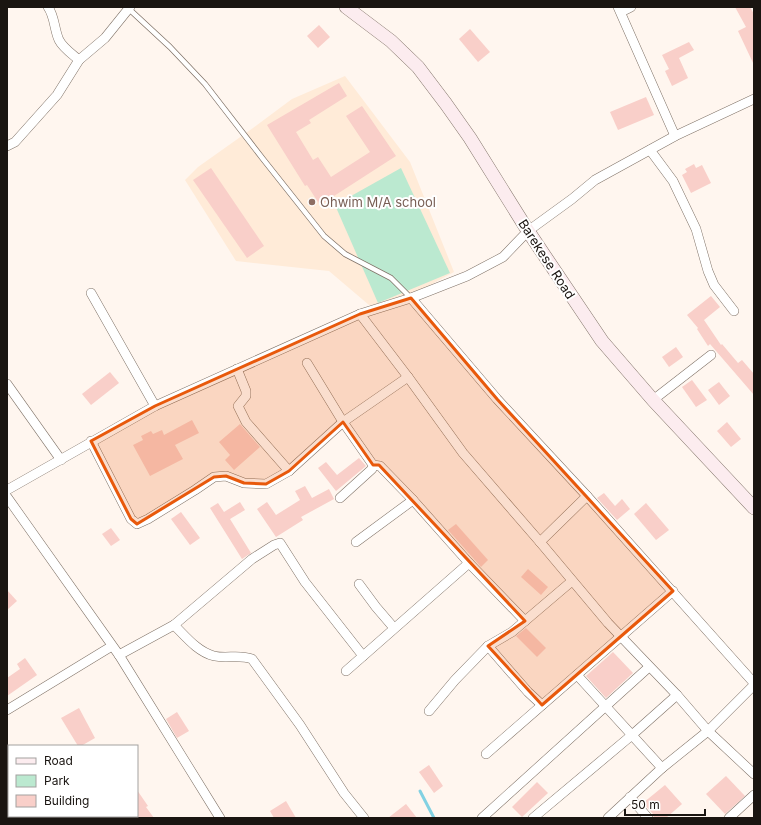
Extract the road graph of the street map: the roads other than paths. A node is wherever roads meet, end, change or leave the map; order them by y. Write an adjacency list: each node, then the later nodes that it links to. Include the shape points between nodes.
1 (48, 7): 6 (street, via 59,40)
2 (346, 7): 11 (main road, Barekese Road, via 391,41 418,67 470,138)
3 (631, 7): 5 (street)
4 (130, 8): 6 (street, via 105,38); 13 (lane, via 205,84 324,236 345,254 391,278)
5 (620, 10): 8 (street)
6 (79, 60): 9 (street, via 57,94 15,142)
7 (754, 99): 8 (street)
8 (675, 136): 10 (street)
9 (7, 146)
10 (650, 150): 11 (street, via 595,180); 14 (street, via 673,181 696,229 714,285)
11 (528, 231): 13 (street, via 503,257 467,276); 21 (main road, Barekese Road, via 602,342)
12 (91, 293): 22 (street)
13 (411, 298): 15 (street); 29 (street, via 497,399)
14 (734, 311)
15 (360, 314): 18 (street); 19 (street)
16 (711, 355): 21 (street)
17 (307, 364): 23 (street)
18 (237, 369): 22 (street); 27 (street, via 246,391 246,396 238,406 246,422)
19 (408, 377): 23 (street); 35 (street, via 463,453)
20 (7, 384): 25 (street)
21 (653, 400): 33 (main road, Barekese Road)
22 (155, 406): 24 (street)
23 (343, 422): 26 (street); 27 (street)
24 (92, 441): 25 (street); 27 (street, via 130,519 137,524 214,477 226,476 244,483 266,484)
25 (61, 460): 28 (street)
26 (373, 464): 31 (street, via 372,469); 32 (street, via 380,466)
27 (289, 470)
28 (7, 490)
29 (587, 496): 35 (street); 39 (street)
30 (7, 498): 44 (street)
31 (340, 498)
32 (413, 500): 34 (street); 36 (street)
33 (754, 508)
34 (356, 542)
35 (540, 542): 37 (street)
36 (469, 562): 40 (street); 42 (street)
37 (572, 581): 40 (street); 43 (street)
38 (360, 584): 42 (street)
39 (672, 591): 43 (street); 51 (street)
40 (525, 621): 45 (street)
41 (174, 625): 46 (street); 47 (street, via 252,559 280,543 305,582); 65 (street, via 199,649 215,656 244,656 252,659)
42 (394, 628): 47 (street)
43 (621, 637): 48 (street); 50 (street)
44 (112, 646): 46 (street); 55 (street)
45 (488, 646): 53 (street); 56 (street)
46 (119, 655): 64 (street)
47 (363, 656): 49 (street)
48 (649, 667): 52 (street); 54 (street)
49 (346, 671)
50 (577, 675): 53 (street); 54 (street)
51 (754, 684): 57 (street)
52 (677, 695): 57 (street); 58 (street)
53 (542, 705): 59 (street)
54 (605, 706): 58 (street); 66 (street)
55 (7, 710)
56 (428, 711)
57 (708, 731): 60 (street); 61 (street)
58 (632, 734): 60 (street); 67 (street)
59 (486, 754)
60 (662, 768): 63 (street)
61 (754, 774)
62 (754, 795): 70 (street)
63 (630, 797): 68 (street); 69 (street)
64 (220, 818)
65 (364, 818)
66 (482, 818)
67 (533, 818)
68 (608, 818)
69 (648, 818)
70 (729, 818)

